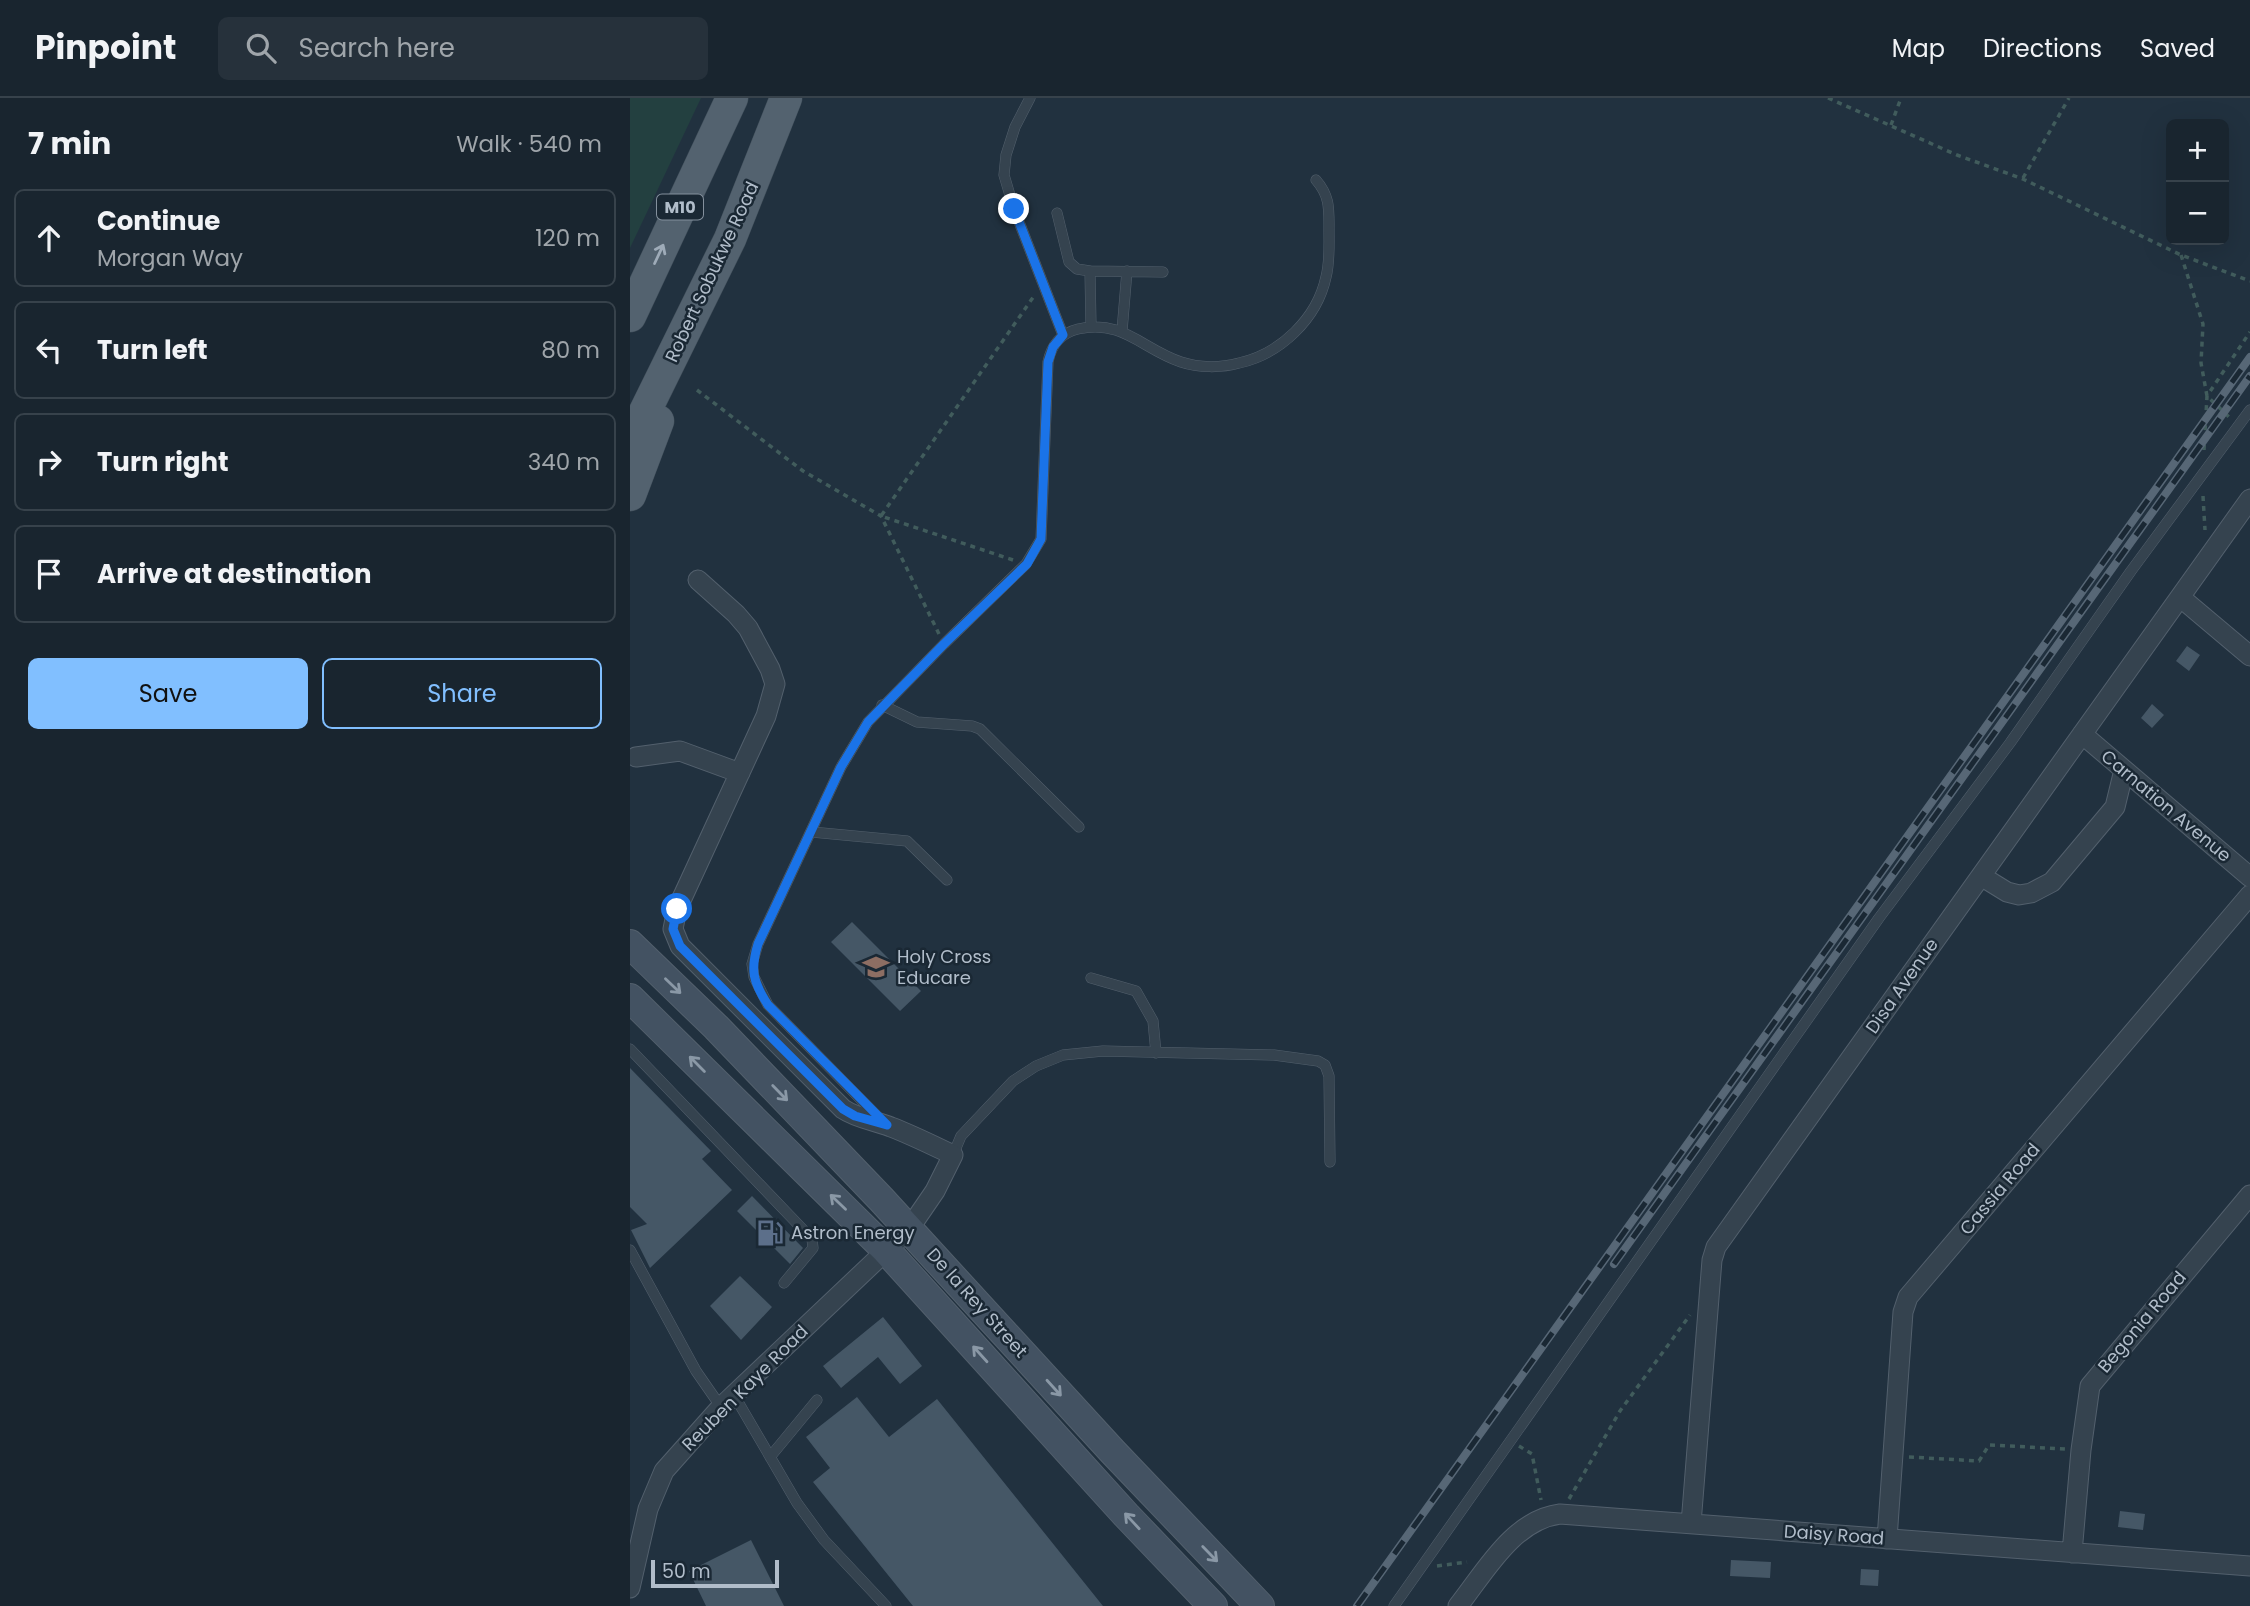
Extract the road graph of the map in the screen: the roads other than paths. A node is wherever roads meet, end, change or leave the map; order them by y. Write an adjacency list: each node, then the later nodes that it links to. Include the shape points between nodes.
1 (732, 98): 10 (main road, M10, one-way to 1)
2 (786, 98): 9 (main road, Robert Sobukwe Road)
3 (1027, 100): 13 (lane, via 1006,155 1004,176)
4 (1316, 180): 12 (lane, via 1328,196 1326,278 1310,314 1283,342 1241,363 1202,366 1166,356)
5 (1057, 213): 6 (lane, via 1069,262)
6 (1090, 271): 7 (lane); 11 (lane)
7 (1127, 271): 8 (lane); 12 (lane)
8 (1163, 272)
9 (703, 298): 15 (main road, Robert Sobukwe Road); 16 (main road)
10 (630, 316)
11 (1091, 326): 12 (lane); 13 (lane)
12 (1122, 331)
13 (1063, 335): 21 (lane, via 1048,362 1041,539 1027,564)
14 (2250, 410): 56 (lane, via 1871,929)
15 (630, 442)
16 (630, 495)
17 (2250, 499): 19 (street, Disa Avenue)
18 (698, 580): 25 (street, via 748,628 775,684)
19 (2180, 597): 20 (street); 22 (street, Disa Avenue)
20 (2250, 656)
21 (883, 705): 26 (lane, via 917,722 980,729); 27 (lane, via 841,767)
22 (2082, 734): 24 (street, Carnation Avenue); 28 (street, Disa Avenue)
23 (636, 757): 25 (street, via 680,751)
24 (2124, 770): 28 (street, via 2115,807 2052,882 2020,895); 29 (street, Carnation Avenue)
25 (740, 773): 37 (street, via 677,909 675,938 843,1109)
26 (1079, 827)
27 (812, 832): 30 (lane, via 907,841); 37 (lane, via 758,944 752,964 754,977 768,1005)
28 (1981, 876): 48 (street, Disa Avenue, via 1713,1254)
29 (2250, 877)
30 (947, 880)
31 (2250, 895): 49 (street, Cassia Road, via 1908,1297 1903,1312)
32 (630, 944): 41 (main road, De la Rey Street, one-way to 41, via 725,1036)
33 (1091, 978): 36 (lane, via 1136,991 1153,1021)
34 (630, 998): 43 (main road, De la Rey Street, one-way to 34)
35 (630, 1049): 44 (lane, via 812,1239 810,1253)
36 (1156, 1052): 38 (lane, via 1063,1055 1036,1066 990,1103 961,1136); 39 (lane, via 1274,1055 1325,1065)
37 (887, 1125): 38 (street)
38 (953, 1155): 41 (street, Reuben Kaye Road)
39 (1330, 1162)
40 (2249, 1199): 50 (street, Begonia Road, via 2090,1386)
41 (909, 1229): 43 (street, Reuben Kaye Road); 55 (main road, De la Rey Street, one-way to 55)
42 (630, 1250): 46 (lane, via 696,1371)
43 (886, 1250): 46 (street, Reuben Kaye Road); 54 (main road, De la Rey Street, one-way to 43)
44 (785, 1283)
45 (817, 1400): 47 (lane)
46 (727, 1401): 47 (lane); 52 (street, Reuben Kaye Road, via 664,1471 648,1509)
47 (770, 1457): 53 (lane, via 824,1541)
48 (1691, 1524): 49 (street, Daisy Road); 57 (street, Daisy Road, via 1552,1515 1523,1529)
49 (1886, 1539): 50 (street, Daisy Road)
50 (2072, 1553): 51 (street, Daisy Road)
51 (2250, 1566)
52 (630, 1588)
53 (886, 1606)
54 (1213, 1606)
55 (1259, 1606)
56 (1394, 1606)
57 (1458, 1606)

